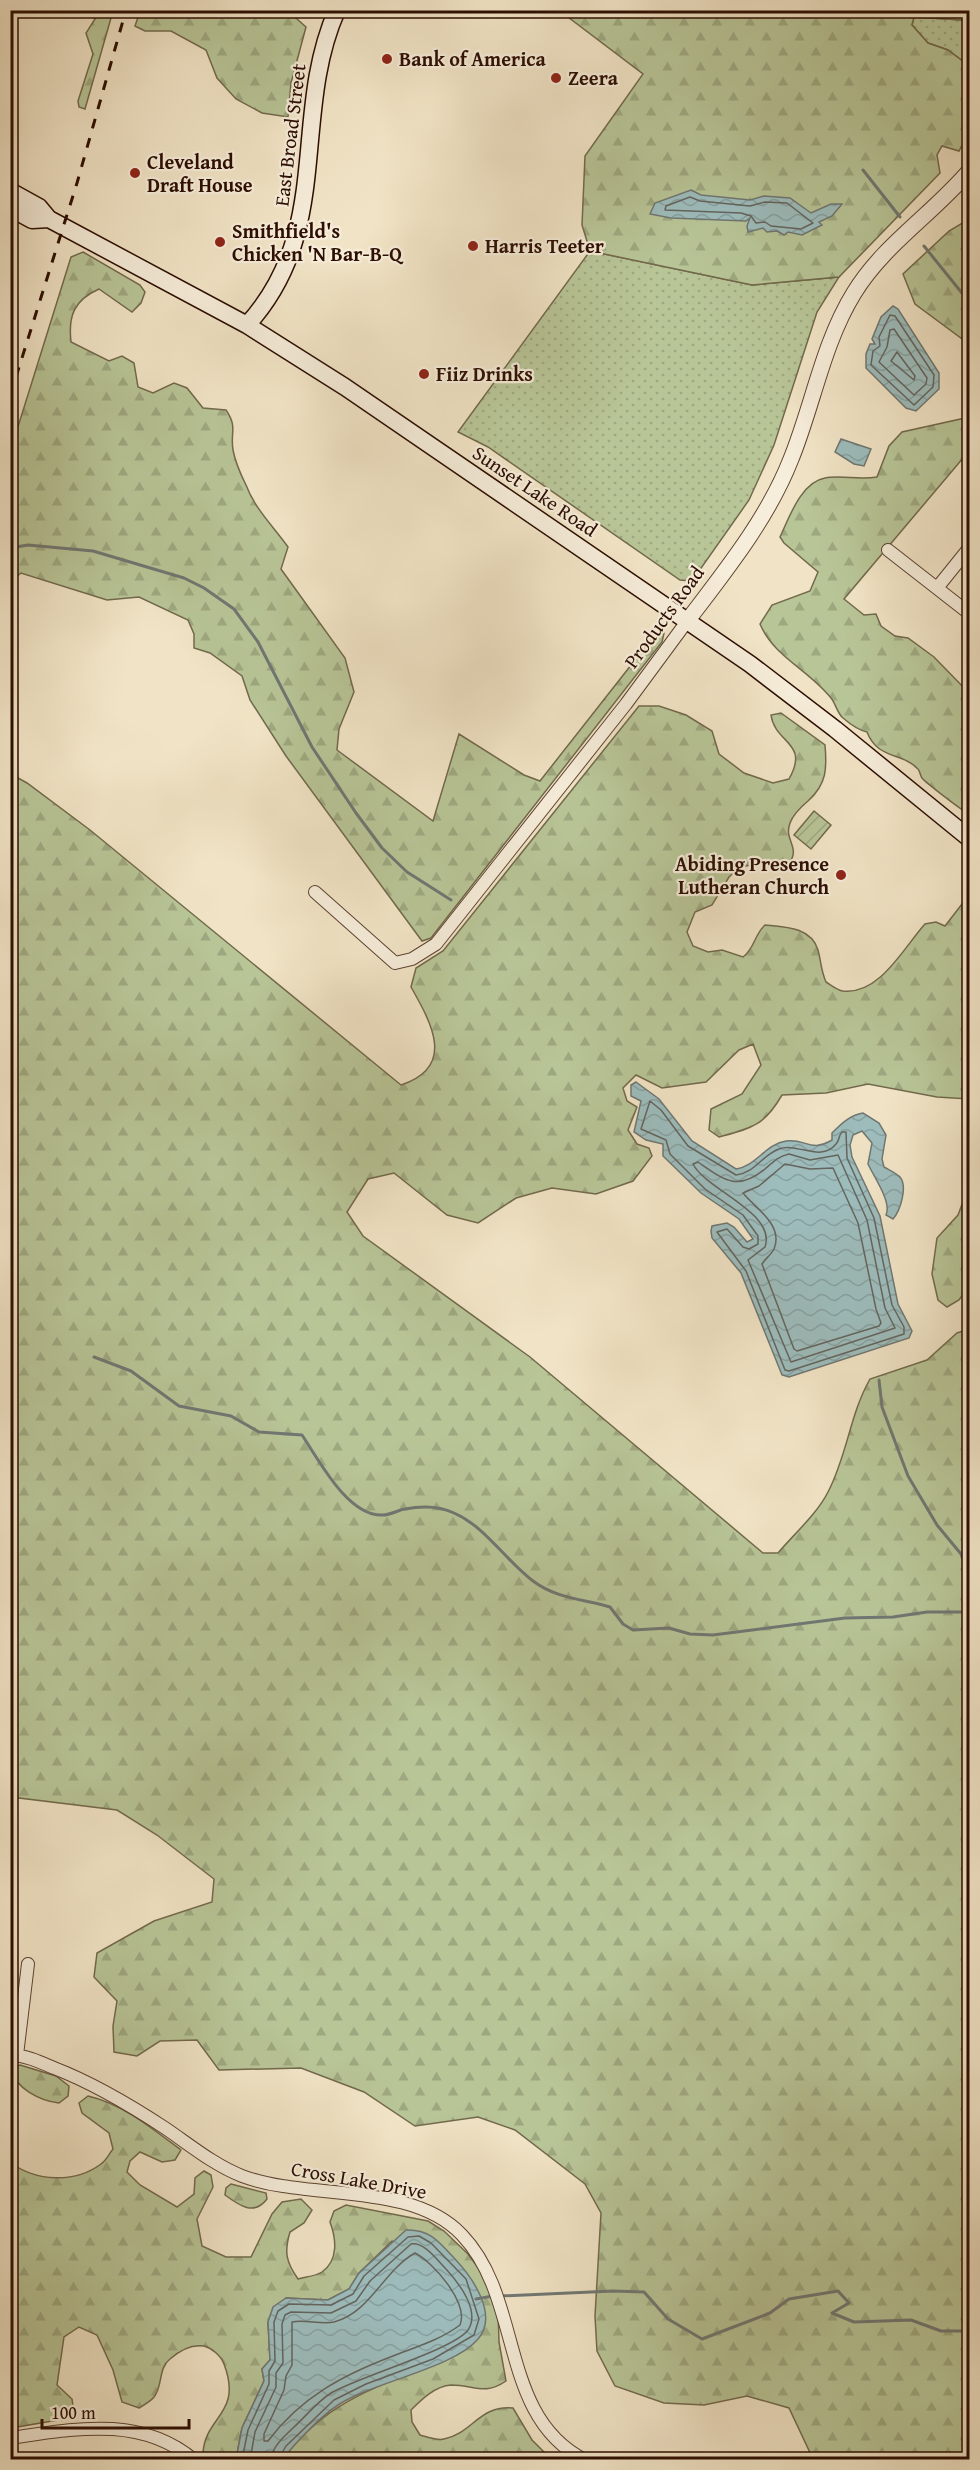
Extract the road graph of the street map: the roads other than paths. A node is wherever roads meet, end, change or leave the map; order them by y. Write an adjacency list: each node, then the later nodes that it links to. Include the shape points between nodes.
1 (337, 10): 6 (main road, East Broad Street, via 328,28 318,71 302,219 277,281)
2 (969, 170): 11 (street, Products Road, via 872,269 853,294 837,327 783,479 758,523)
3 (10, 191): 5 (main road, Sunset Lake Road, via 39,207)
4 (10, 208): 5 (main road, Sunset Lake Road, via 32,220)
5 (49, 219): 6 (main road, Sunset Lake Road)
6 (247, 325): 11 (main road, Sunset Lake Road)
7 (969, 547): 9 (street)
8 (888, 550): 9 (street)
9 (937, 588): 10 (street)
10 (969, 614)
11 (688, 620): 12 (main road, Sunset Lake Road, via 835,729); 13 (street, Products Road, via 436,944 412,959 395,963)
12 (969, 839)
13 (315, 891)
14 (28, 1964): 15 (street)
15 (14, 2055): 18 (street, Cross Lake Drive, via 67,2073 123,2102 246,2177 400,2203 444,2220 473,2247 489,2272 527,2396 539,2420 553,2439)
16 (10, 2438): 17 (street, via 84,2429 124,2429 156,2436)
17 (194, 2460)
18 (585, 2460)

